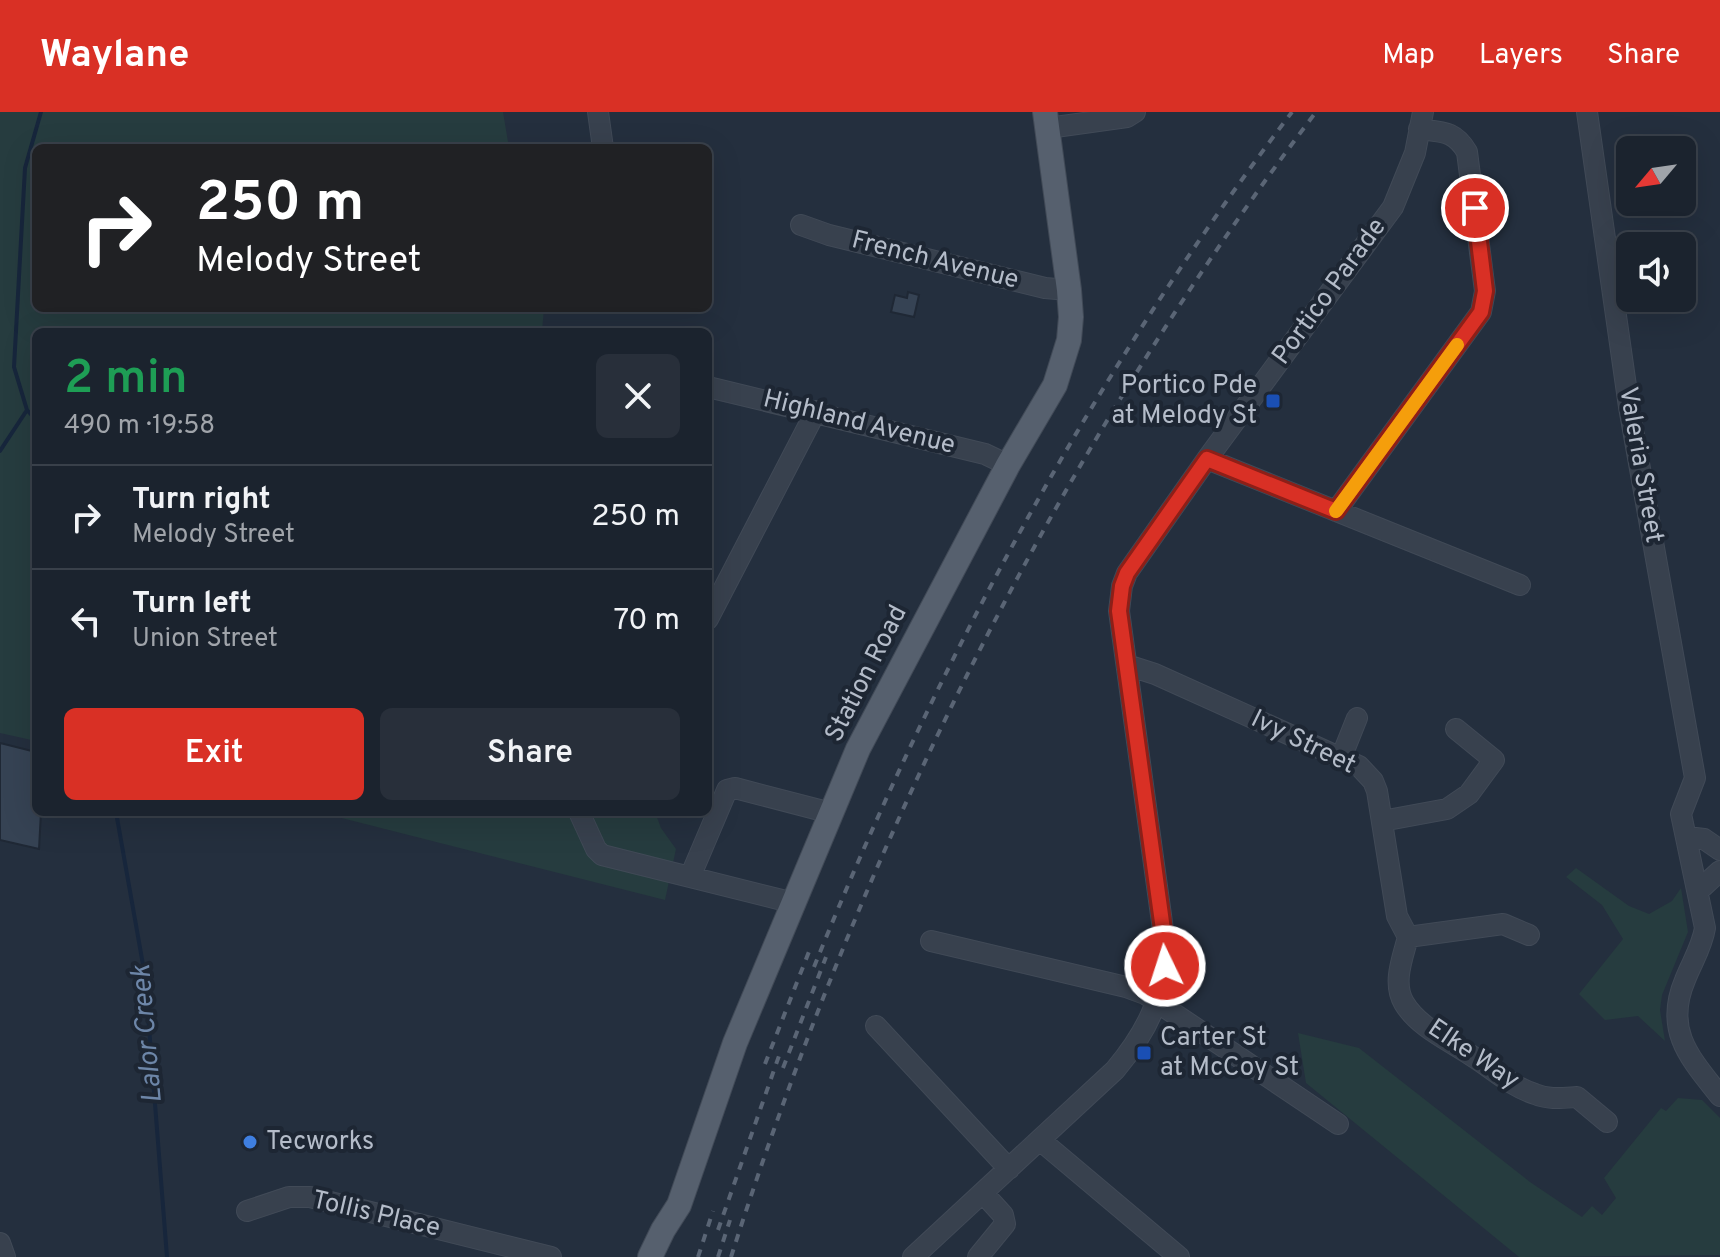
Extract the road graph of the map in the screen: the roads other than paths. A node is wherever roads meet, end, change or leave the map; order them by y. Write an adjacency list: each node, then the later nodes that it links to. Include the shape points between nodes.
1 (598, 112): 6 (street)
2 (1135, 112): 4 (street, via 1127,117)
3 (1587, 112): 23 (street, Valeria Street, via 1629,407 1695,778 1681,814)
4 (1046, 120): 8 (main road, Station Road)
5 (1421, 120): 11 (street, Portico Parade, via 1415,153 1393,207); 13 (street, via 1459,138 1467,152 1485,291 1481,312)
6 (602, 144)
7 (801, 225): 8 (street, French Avenue)
8 (1069, 290): 12 (main road, Station Road, via 1065,358)
9 (712, 388): 10 (street, Highland Avenue)
10 (816, 411): 12 (street, Highland Avenue, via 985,454); 15 (street)
11 (1207, 459): 13 (street); 16 (street, Portico Parade, via 1127,573 1119,611)
12 (1008, 465): 20 (main road, Station Road, via 858,749)
13 (1336, 511): 14 (street)
14 (1520, 585)
15 (712, 611)
16 (1127, 665): 19 (street, Ivy Street); 32 (street, Portico Parade, via 1165,944)
17 (1357, 718): 19 (street)
18 (1456, 729): 22 (street, via 1494,760 1469,794 1447,809)
19 (1341, 758): 22 (street, Ivy Street, via 1359,766 1373,781)
20 (831, 813): 26 (street, via 727,790); 28 (main road, Station Road)
21 (581, 816): 26 (street, via 602,855)
22 (1382, 821): 30 (street, Ivy Street, via 1397,916)
23 (1687, 837): 24 (street, via 1704,839); 27 (street)
24 (1720, 850)
25 (1720, 871): 27 (street)
26 (690, 877): 28 (street)
27 (1698, 891): 34 (street, via 1705,928 1676,1005 1675,1022 1688,1052)
28 (794, 903): 44 (main road, Station Road, via 735,1043 679,1205)
29 (1529, 935): 30 (street, via 1503,924)
30 (1408, 937): 35 (street, Elke Way, via 1398,979 1403,1002 1427,1026 1500,1078 1551,1099 1577,1097)
31 (931, 941): 32 (street, via 1126,987)
32 (1158, 1002): 36 (street); 37 (street, Portico Parade, via 1140,1038 1115,1070)
33 (876, 1026): 38 (street)
34 (1720, 1096)
35 (1607, 1122)
36 (1338, 1124)
37 (1040, 1140): 38 (street, Portico Parade); 47 (street)
38 (1009, 1169): 39 (street, Portico Parade)
39 (983, 1193): 45 (street, Portico Parade); 46 (street, via 1005,1224)
40 (247, 1211): 43 (street, Tollis Place, via 289,1197 310,1197)
41 (0, 1243): 42 (street)
42 (5, 1257)
43 (551, 1257)
44 (650, 1257)
45 (913, 1257)
46 (978, 1257)
47 (1179, 1257)

